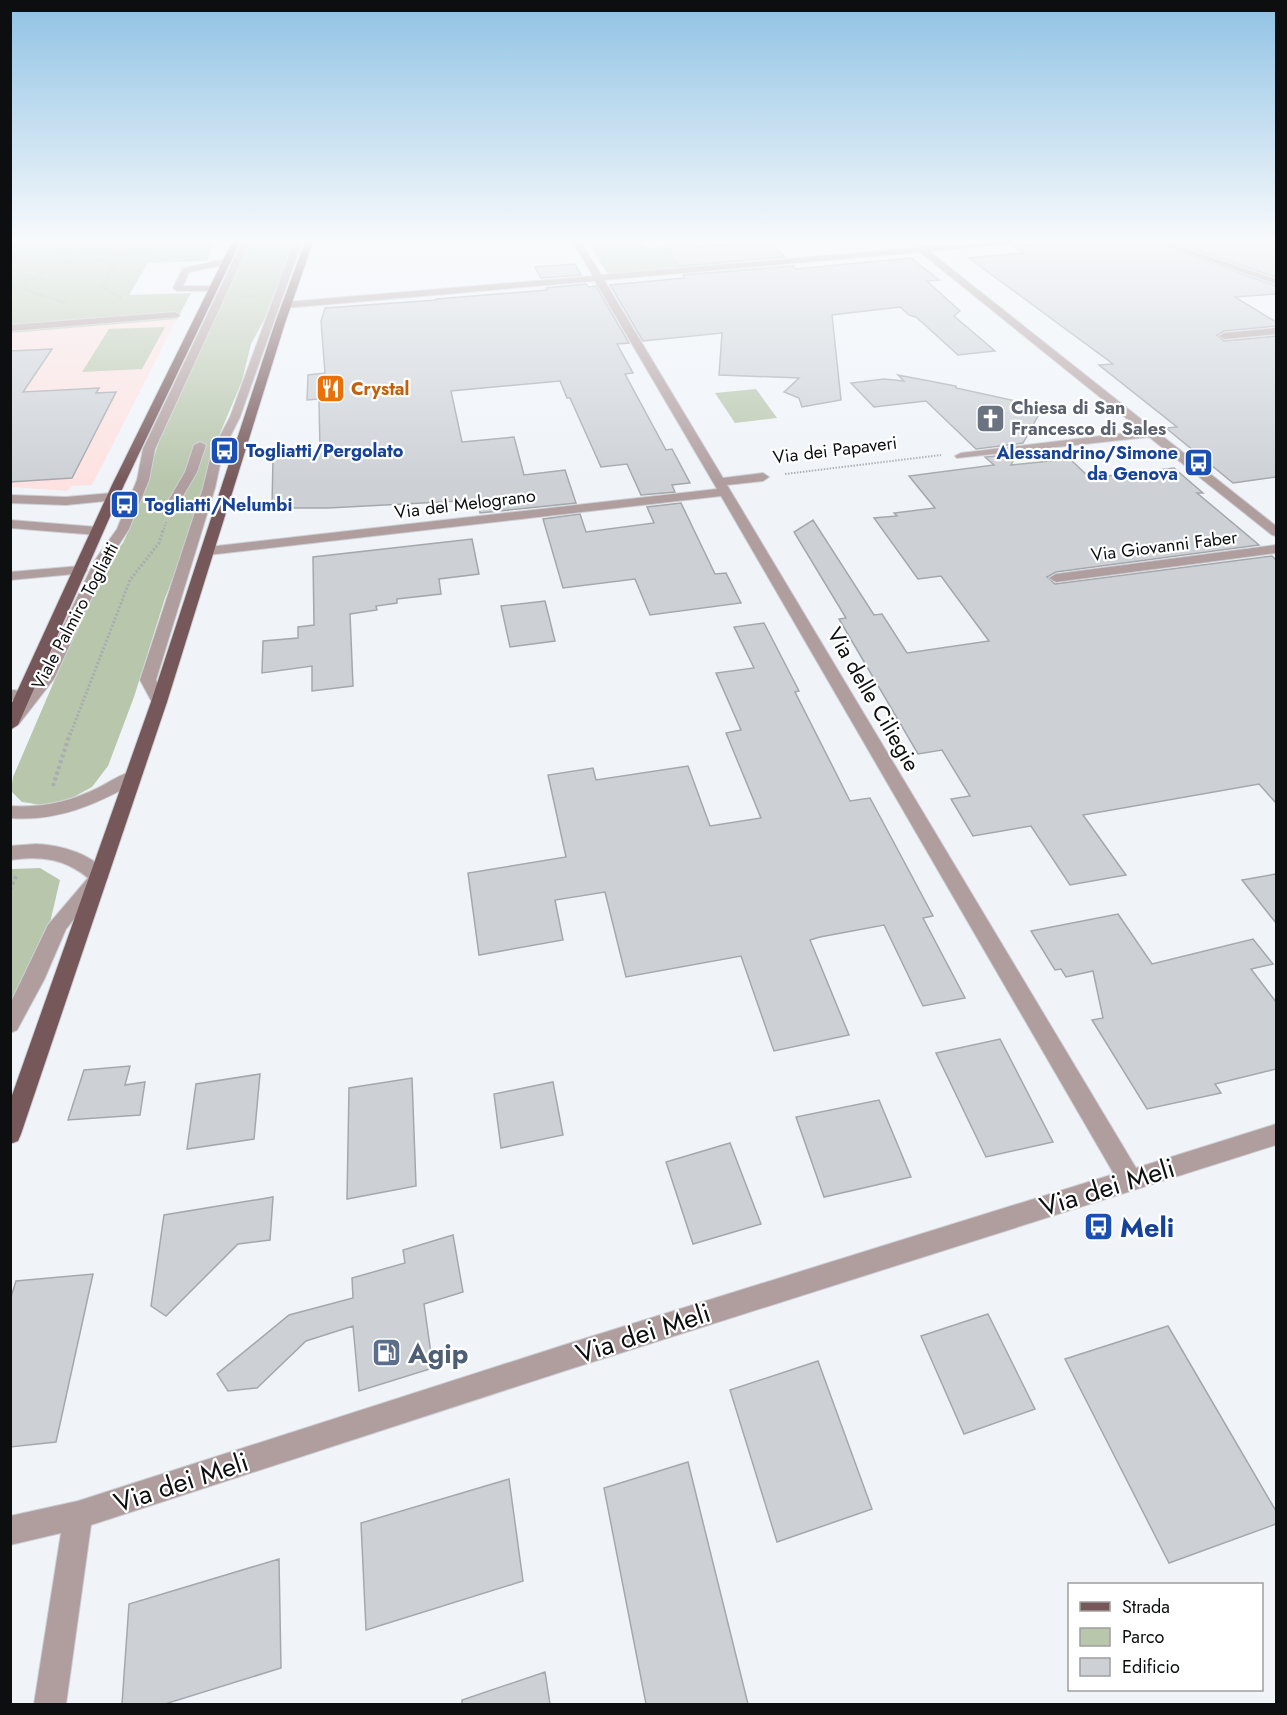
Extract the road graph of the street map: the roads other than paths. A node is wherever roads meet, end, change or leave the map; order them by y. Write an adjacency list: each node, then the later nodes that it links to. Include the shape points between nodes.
1 (80, 322): 8 (street)
2 (196, 322): 16 (main road, Viale Palmiro Togliatti)
3 (208, 322): 29 (street, Viale Palmiro Togliatti, via 149,449 143,480 123,529 102,560 46,679)
4 (269, 322): 28 (street, via 235,417 222,435 148,680)
5 (281, 322): 23 (main road)
6 (624, 322): 15 (street, Via delle Ciliegie)
7 (1013, 322): 11 (street)
8 (10, 328)
9 (1276, 331): 10 (street)
10 (1224, 336)
11 (1152, 433): 13 (street); 21 (street)
12 (200, 445): 18 (street, via 191,472)
13 (962, 456)
14 (763, 477): 15 (street, Via dei Papaveri)
15 (723, 487): 23 (street, Via del Melograno); 37 (street, Via delle Ciliegie)
16 (112, 497): 17 (street, via 66,501); 20 (main road, Viale Palmiro Togliatti)
17 (10, 499)
18 (172, 505)
19 (10, 524): 20 (street)
20 (97, 531): 24 (main road, Viale Palmiro Togliatti)
21 (1276, 532)
22 (1276, 549): 26 (street, Via Giovanni Faber)
23 (208, 551): 28 (main road)
24 (80, 570): 25 (street); 27 (main road, Viale Palmiro Togliatti)
25 (10, 576)
26 (1056, 578)
27 (17, 694): 29 (main road, Viale Palmiro Togliatti)
28 (159, 702): 30 (main road)
29 (11, 723)
30 (132, 777): 31 (street, via 68,808 28,814); 33 (main road)
31 (10, 812)
32 (14, 861): 33 (street, via 48,851 60,853 83,862)
33 (99, 876): 34 (street, via 58,925); 35 (main road)
34 (10, 1024)
35 (10, 1134)
36 (1276, 1135): 37 (street, Via dei Meli)
37 (1130, 1179): 38 (street, Via dei Meli)
38 (78, 1515): 39 (street, Via dei Meli); 40 (street)
39 (10, 1531)
40 (50, 1704)

